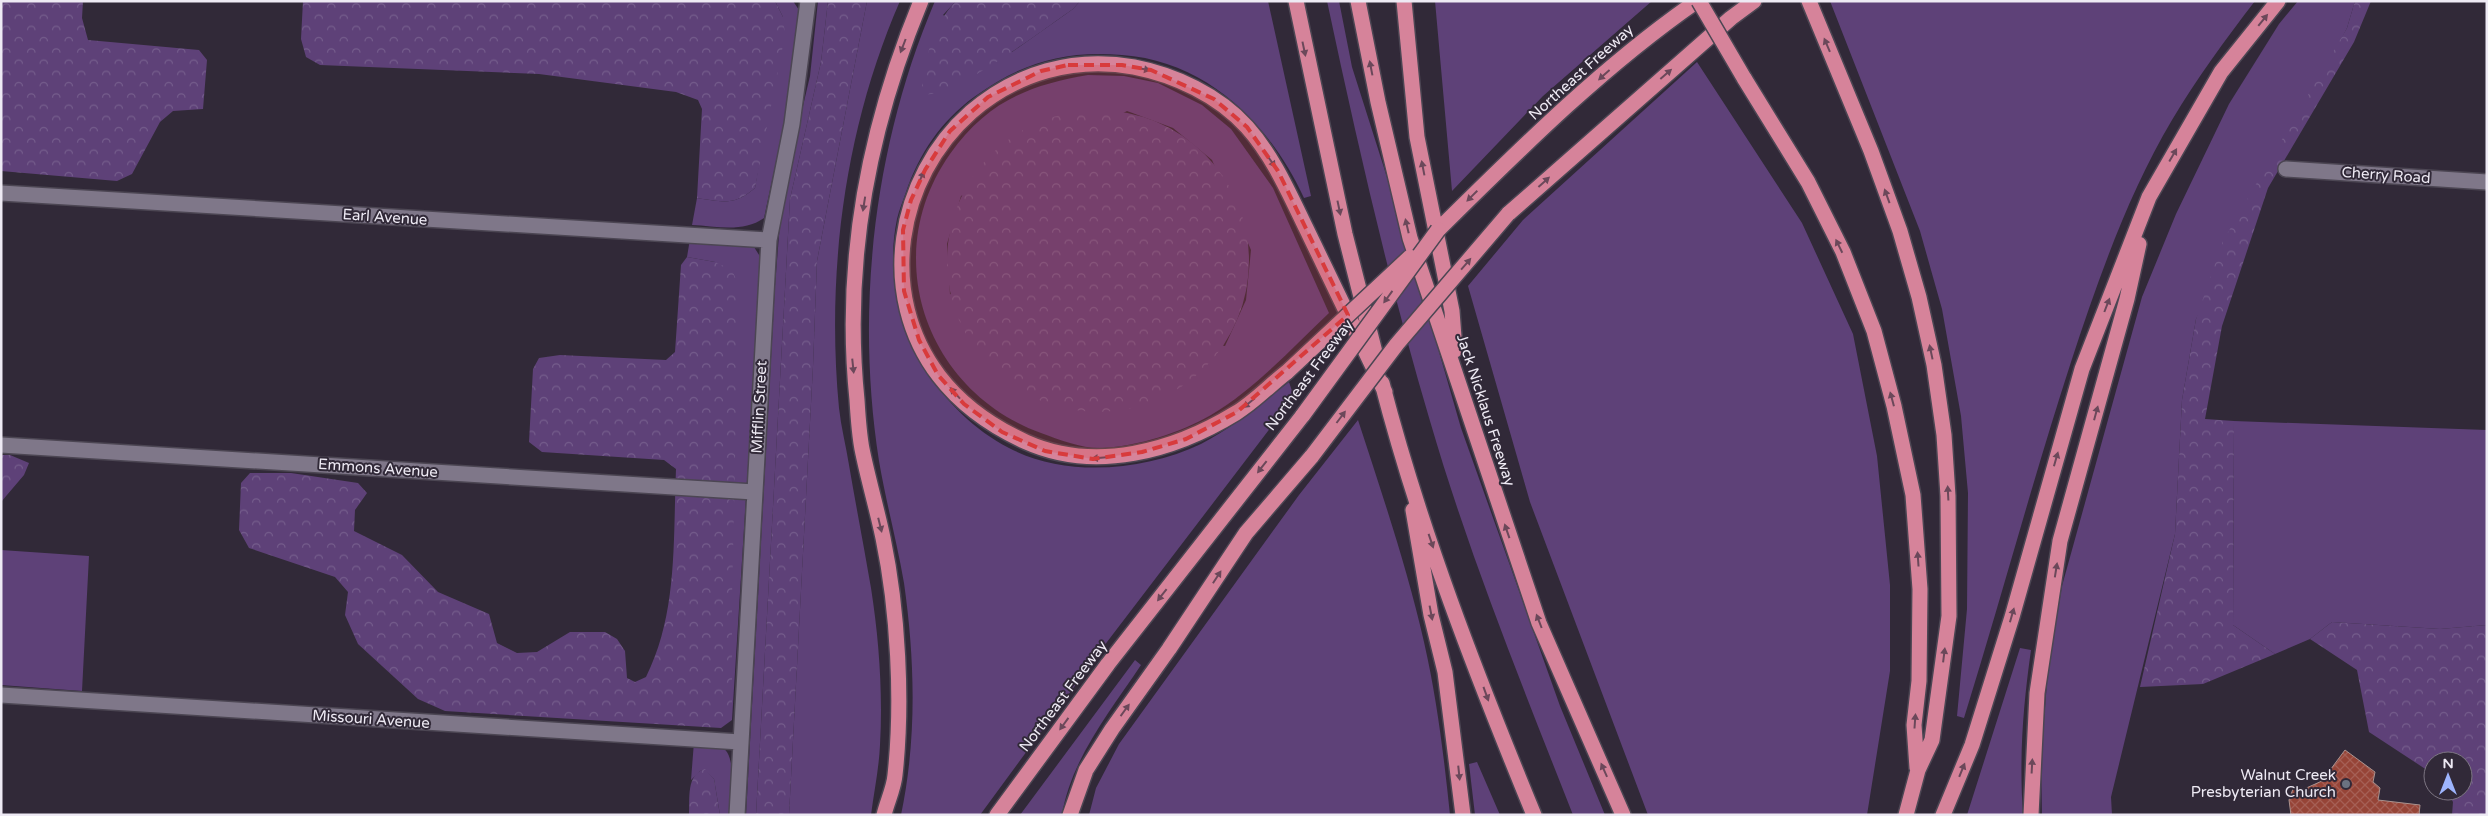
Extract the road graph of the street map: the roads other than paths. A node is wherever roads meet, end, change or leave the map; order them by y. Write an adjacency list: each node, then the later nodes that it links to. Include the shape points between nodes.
1 (808, 1): 15 (street, Mifflin Street, via 792,124)
2 (921, 1): 25 (highway, one-way to 25, via 901,50 878,124 855,256 852,353 862,448 884,540 895,625 898,682 895,777)
3 (1296, 1): 17 (highway, one-way to 17, via 1344,234)
4 (1358, 1): 16 (highway, Jack Nicklaus Freeway, one-way to 4, via 1410,238)
5 (1404, 1): 16 (highway, one-way to 5, via 1452,311 1417,137)
6 (1698, 1): 14 (highway, Northeast Freeway, one-way to 14, via 1652,32 1506,163); 23 (highway, one-way to 6, bridge, via 1914,725 1919,681 1920,589 1913,495 1874,331 1842,252 1808,182)
7 (1754, 1): 27 (highway, one-way to 7, bridge, via 1086,770 1246,533 1312,456 1396,344 1508,214)
8 (1809, 1): 23 (highway, one-way to 8, via 1932,740 1949,616 1949,504 1944,435 1924,322 1900,231)
9 (2278, 1): 13 (highway, one-way to 9, via 2221,72)
10 (2286, 169): 11 (street, Cherry Road)
11 (2487, 182)
12 (1, 193): 15 (street, Earl Avenue)
13 (2149, 197): 32 (highway, one-way to 13, via 1972,745 2012,617 2082,369); 33 (highway, one-way to 13, via 2036,693 2060,541 2127,299)
14 (1438, 230): 17 (highway, one-way to 17, bridge, via 1287,372 1238,412 1186,439 1142,452 1093,459 1045,451 1002,432 964,404 938,375 919,340 904,292 903,230 911,200 925,170 950,131 988,97 1014,82 1068,65 1122,65 1151,70 1178,80 1214,99 1247,127 1278,171); 26 (highway, Northeast Freeway, one-way to 26, bridge, via 1303,414 1108,664)
15 (769, 240): 20 (street, Mifflin Street)
16 (1456, 372): 30 (highway, Jack Nicklaus Freeway, one-way to 16, via 1539,623)
17 (1385, 392): 19 (highway)
18 (1, 445): 20 (street, Emmons Avenue)
19 (1404, 462): 28 (highway, one-way to 28, via 1431,615 1445,672); 29 (highway, one-way to 29, via 1498,727)
20 (754, 492): 22 (street, Mifflin Street)
21 (1, 695): 22 (street, Missouri Avenue)
22 (740, 742): 24 (street, Mifflin Street)
23 (1918, 770): 31 (highway)
24 (737, 815)
25 (884, 815)
26 (997, 815)
27 (1070, 815)
28 (1463, 815)
29 (1534, 815)
30 (1624, 815)
31 (1906, 815)
32 (1944, 815)
33 (2031, 815)

